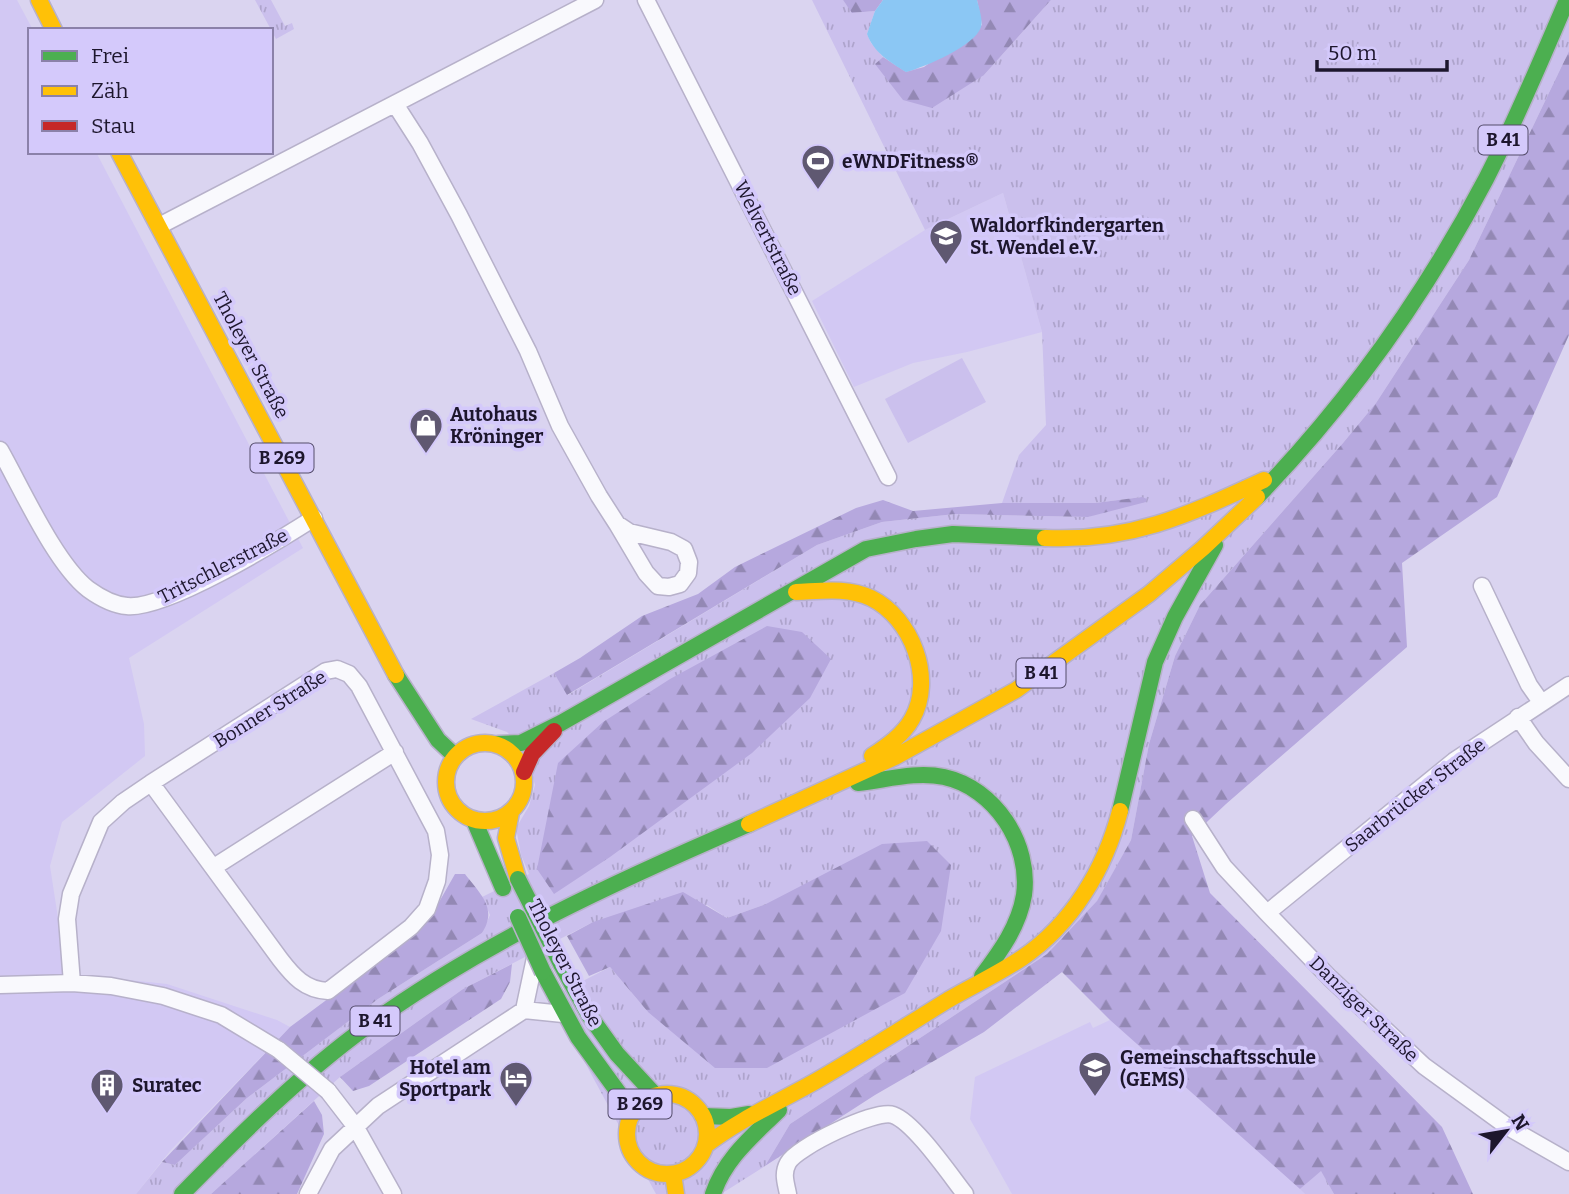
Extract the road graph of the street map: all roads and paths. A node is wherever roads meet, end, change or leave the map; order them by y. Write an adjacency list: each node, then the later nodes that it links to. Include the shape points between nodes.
1 (38, 0): 5 (main road)
2 (595, 0): 6 (street)
3 (646, 0): 11 (street, Welvertstraße)
4 (1567, 0): 10 (main road, B 41, via 1473,202 1420,292)
5 (53, 28)
6 (395, 104): 8 (street); 13 (street, via 459,215 528,351 560,426)
7 (121, 154): 8 (main road, Tholeyer Straße / B 269)
8 (159, 226): 12 (main road, Tholeyer Straße / B 269)
9 (0, 450): 12 (street, Tritschlerstraße, via 63,562 88,589 128,606 156,602 182,591)
10 (1281, 473): 14 (main road, B 41); 16 (main road, via 1164,523 1110,536 1059,539 965,534 866,549)
11 (888, 477)
12 (314, 518): 23 (main road, Tholeyer Straße / B 269, via 391,667 438,740)
13 (617, 524): 13 (street, via 684,549 688,573 680,584 657,586)
14 (1223, 529): 27 (main road, B 41, via 1111,625 1012,693); 34 (main road, via 1155,661 1114,837 1096,874 1075,907 1049,935 1014,963)
15 (1482, 586): 18 (street)
16 (792, 593): 20 (main road); 27 (main road, via 854,592 879,602 900,620 914,641 920,663 920,693 913,719)
17 (1569, 685): 18 (street, Saarbrücker Straße)
18 (1541, 702): 19 (street, Saarbrücker Straße)
19 (1518, 717): 25 (street); 32 (street, Saarbrücker Straße, via 1415,791)
20 (561, 723): 21 (main road, via 521,743); 24 (main road, via 532,754)
21 (498, 744): 23 (main road, via 479,742); 24 (main road, via 509,750)
22 (395, 752): 26 (street, Bonner Straße, via 359,686 337,669 327,671); 31 (street); 31 (street, Bonner Straße, via 436,831 440,855 437,881 427,909 411,927 328,991 315,990 296,979)
23 (455, 756): 29 (main road, B 269, via 445,780 447,793 453,805)
24 (524, 772): 28 (main road, B 269, via 523,794)
25 (1569, 779)
26 (151, 783): 31 (street, Bonner Straße); 35 (street, Bonner Straße, via 101,822 71,894 67,919)
27 (831, 788): 34 (main road, via 911,776 943,777 986,795 1003,813 1021,856 1024,887 1019,915 1003,949); 48 (main road, B 41, via 599,891 392,1009 252,1124)
28 (511, 813): 29 (main road, via 487,822); 40 (main road, Tholeyer Straße / B 269, bridge, via 505,824 506,848 561,964 589,1015)
29 (474, 820): 33 (main road, Tholeyer Straße / B 269, bridge)
30 (1194, 820): 32 (street, Danziger Straße, via 1224,867)
31 (214, 867)
32 (1267, 913): 46 (street, Danziger Straße, via 1424,1066 1508,1127)
33 (536, 956): 37 (street); 38 (main road, Tholeyer Straße / B 269, bridge)
34 (977, 982): 39 (main road)
35 (72, 983): 36 (street); 44 (street, bridge, via 163,996 221,1015 279,1050 328,1091)
36 (0, 985)
37 (524, 1010): 38 (street); 44 (street)
38 (563, 1014): 43 (main road, Tholeyer Straße / B 269, via 621,1093)
39 (798, 1091): 41 (main road); 52 (main road, via 730,1160)
40 (655, 1095): 42 (main road, B 269, via 683,1097); 43 (main road, B 269, via 640,1103)
41 (753, 1114): 42 (main road); 45 (main road)
42 (703, 1116): 45 (main road)
43 (630, 1117): 47 (main road, B 269, via 627,1141 631,1153 648,1170)
44 (355, 1126): 49 (street, via 332,1149); 50 (street)
45 (706, 1144): 47 (main road, via 694,1165)
46 (1569, 1162)
47 (673, 1174): 51 (main road)
48 (182, 1194)
49 (308, 1194)
50 (393, 1194)
51 (676, 1194)
52 (713, 1194)
53 (788, 1194): 54 (street, via 784,1174 789,1161 805,1147 875,1115 891,1114 907,1123)
54 (965, 1194)

